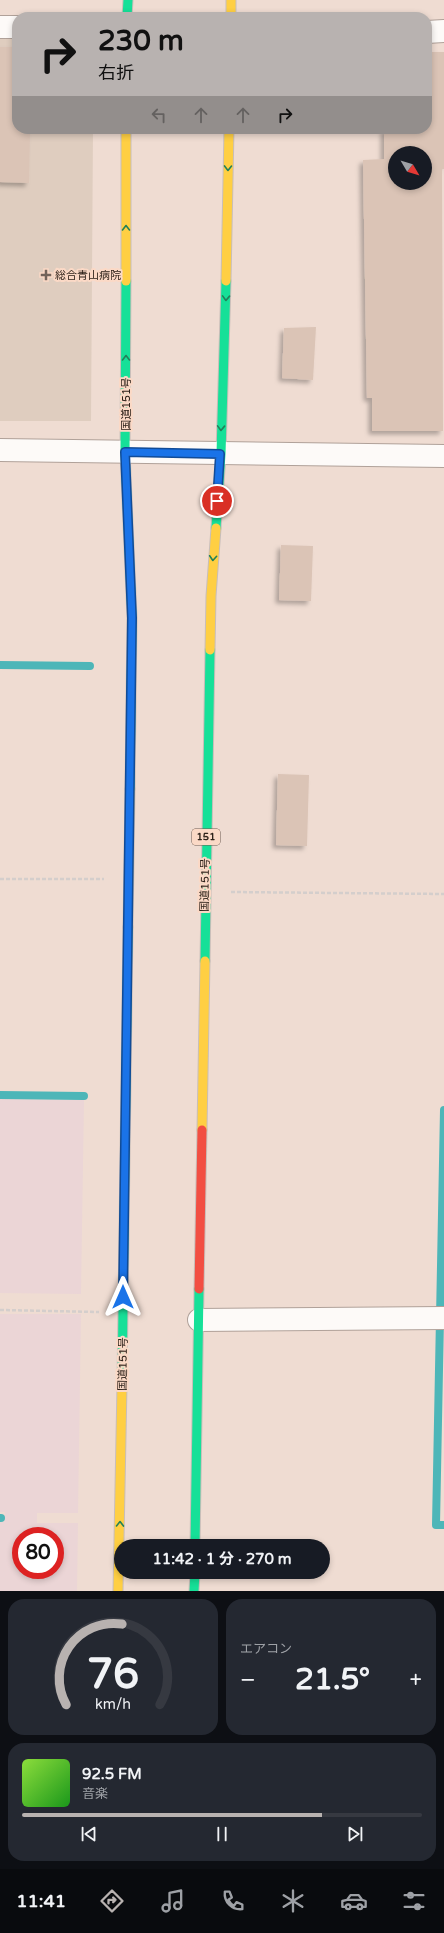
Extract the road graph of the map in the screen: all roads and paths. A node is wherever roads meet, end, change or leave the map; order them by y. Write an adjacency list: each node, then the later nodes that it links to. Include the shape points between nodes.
1 (128, 0): 3 (highway)
2 (231, 0): 4 (highway)
3 (127, 12)
4 (231, 12)
5 (0, 27): 6 (street)
6 (12, 27)
7 (444, 31): 8 (street)
8 (432, 32)
9 (126, 134): 12 (highway, 国道151号, one-way to 9)
10 (229, 134): 13 (highway, 国道151号 / 151, one-way to 13)
11 (0, 450): 12 (street)
12 (125, 452): 13 (street); 16 (highway, 国道151号, via 132,618)
13 (220, 454): 14 (street); 17 (highway, 国道151号 / 151, one-way to 17, via 211,596)
14 (444, 456)
15 (0, 879): 16 (path)
16 (129, 880): 20 (highway, 国道151号)
17 (205, 892): 18 (path); 22 (highway, 国道151号 / 151)
18 (444, 894)
19 (0, 1310): 20 (path)
20 (123, 1313): 25 (highway, 国道151号, one-way to 20)
21 (444, 1318): 22 (street)
22 (199, 1320): 23 (highway, 国道151号 / 151)
23 (195, 1539)
24 (195, 1579): 26 (highway)
25 (118, 1591)
26 (194, 1591)

